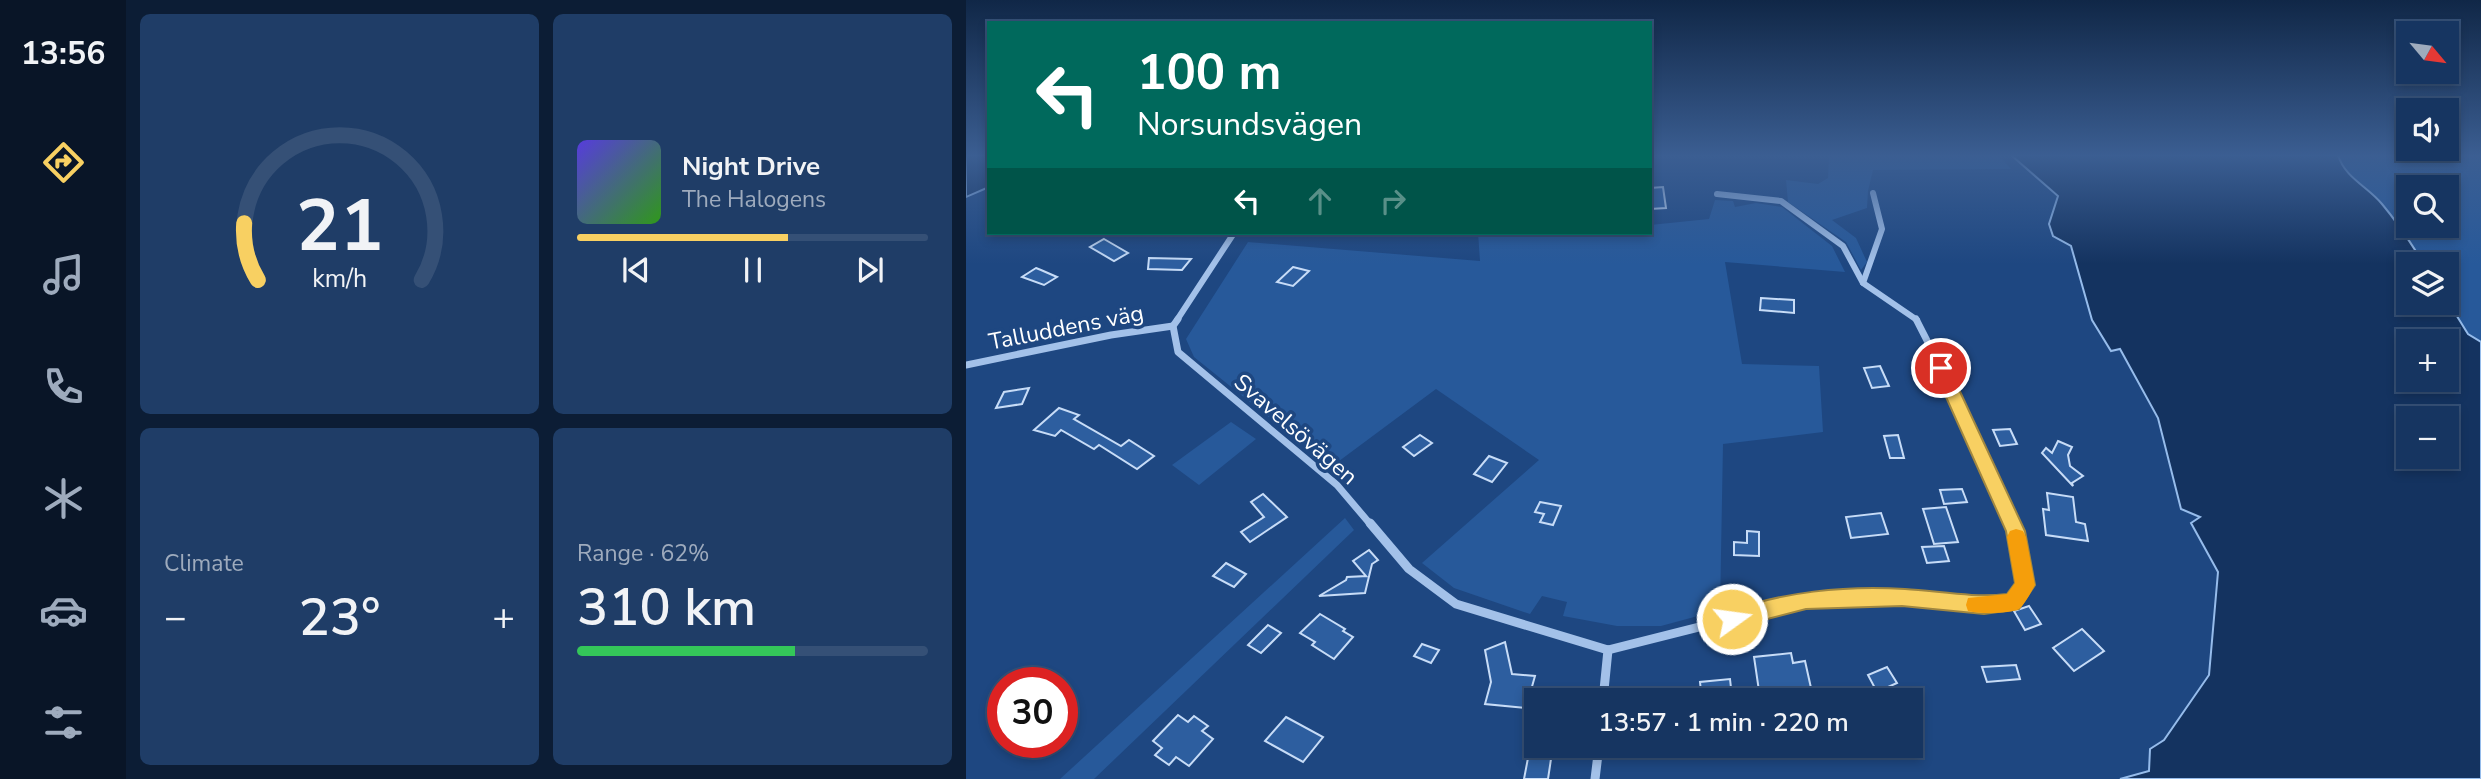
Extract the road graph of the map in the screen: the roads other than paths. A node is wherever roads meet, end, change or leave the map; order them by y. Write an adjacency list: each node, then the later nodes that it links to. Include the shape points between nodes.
1 (1873, 193): 4 (street, via 1882,229)
2 (1717, 194): 4 (street, via 1781,201 1843,246)
3 (1233, 235): 5 (street)
4 (1863, 283): 7 (street, via 1916,318 1966,417 2015,531 2025,585 2012,603 1984,606 1902,597 1806,600)
5 (1173, 326): 6 (street, Talluddens väg); 7 (street, Svavelsövägen, via 1178,352 1336,485 1409,569 1456,604)
6 (966, 365)
7 (1608, 650): 8 (street)
8 (1604, 688)
9 (1598, 758): 10 (street)
10 (1595, 779)

